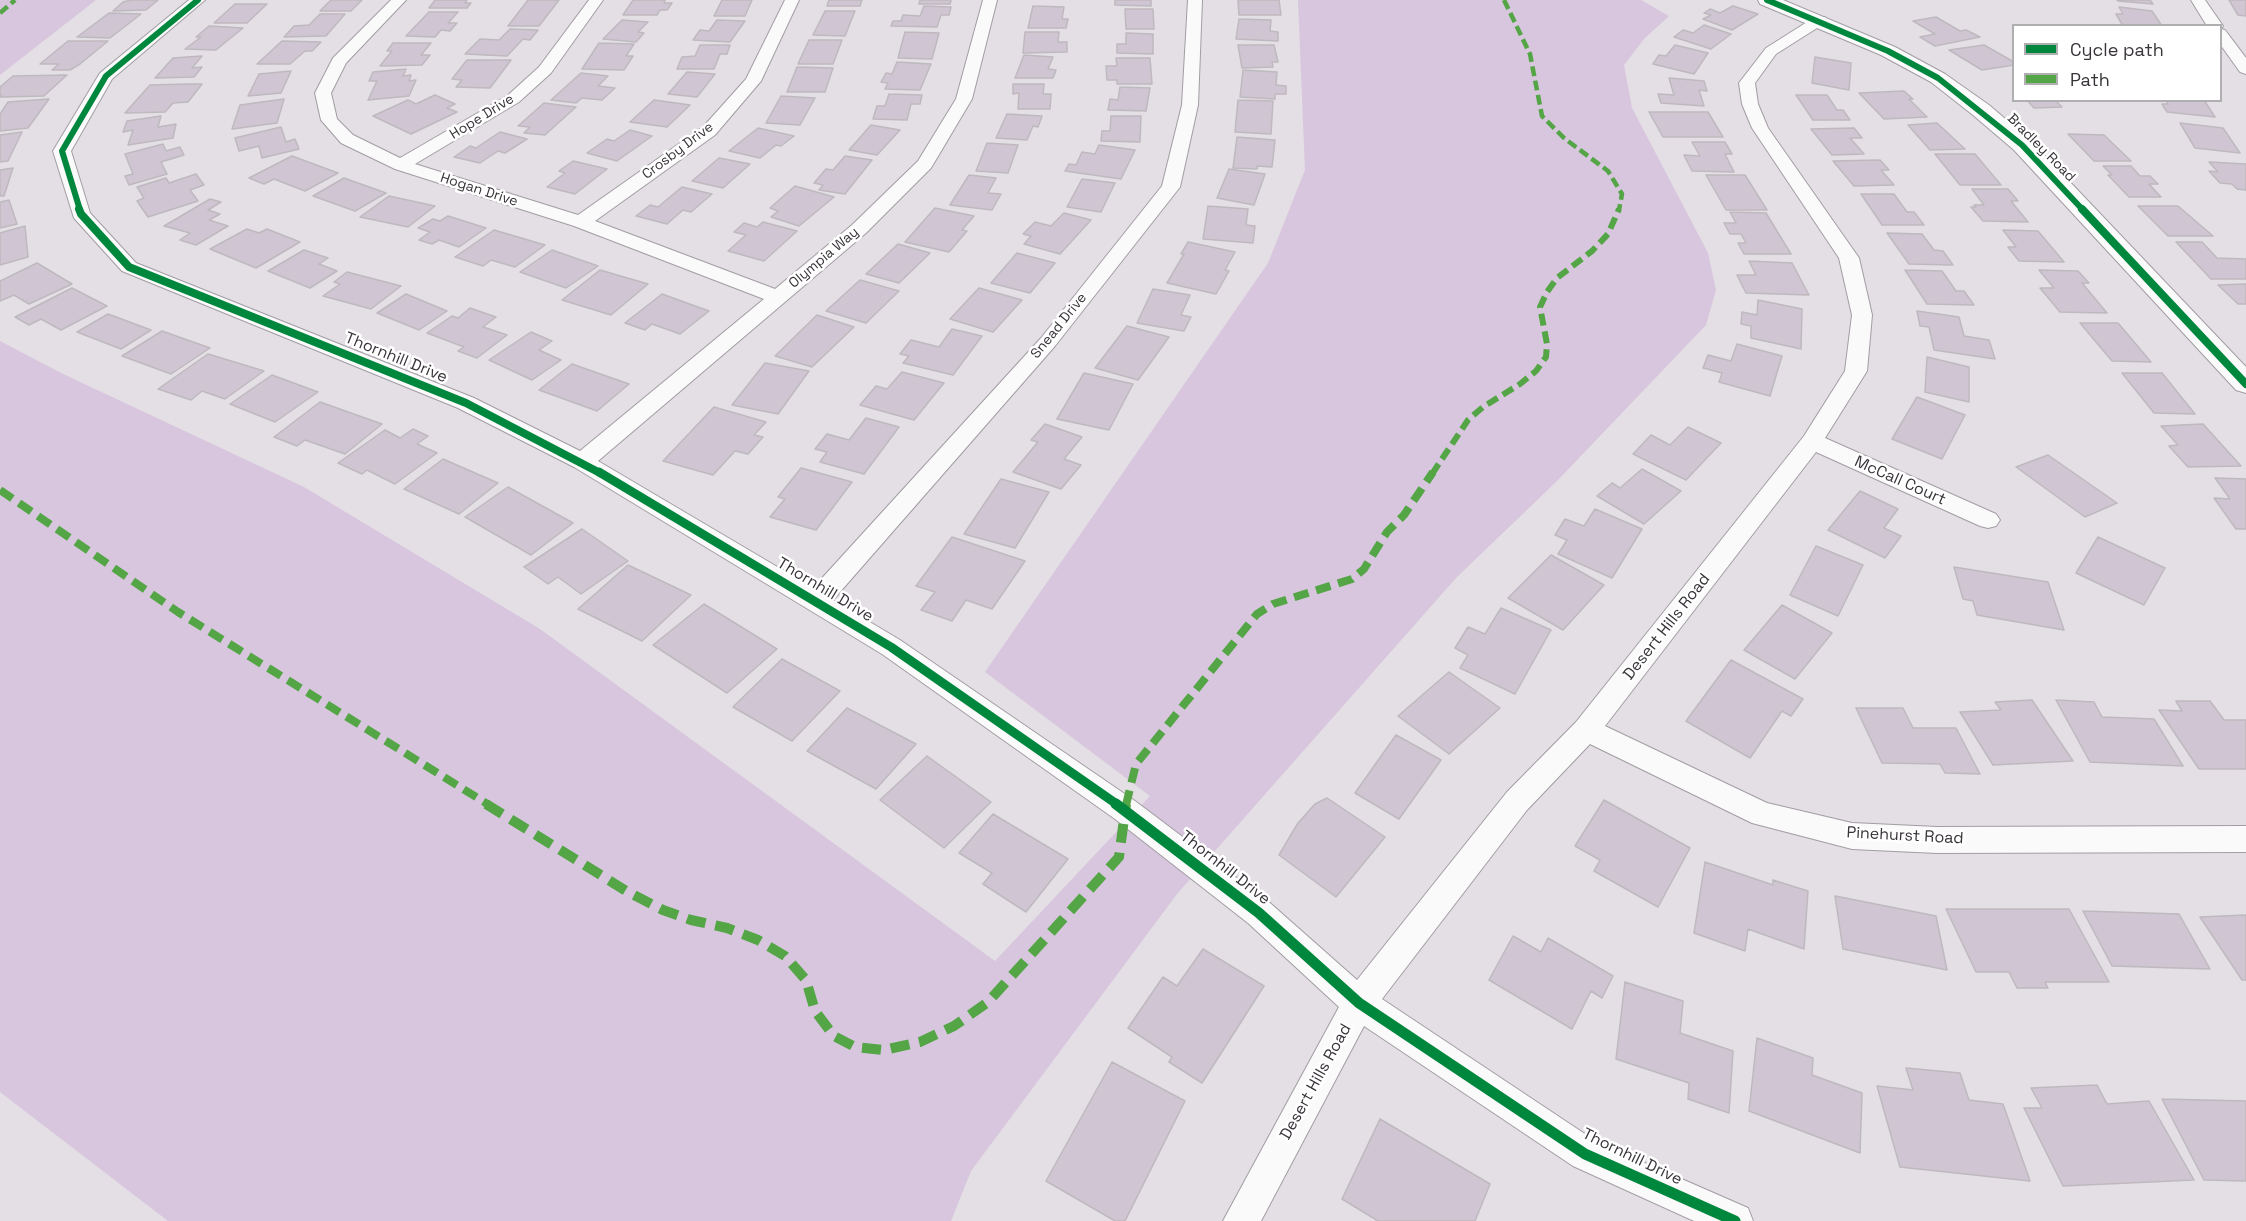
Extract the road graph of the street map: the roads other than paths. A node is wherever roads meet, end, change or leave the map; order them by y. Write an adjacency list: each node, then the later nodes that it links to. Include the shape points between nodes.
1 (198, 0): 18 (street, Thornhill Drive, via 106,76 62,152 81,214 129,267 466,403)
2 (399, 0): 13 (street, Hogan Drive, via 339,61 323,93 329,120 347,139)
3 (596, 0): 13 (street, Hope Drive, via 545,70 513,99)
4 (792, 0): 14 (street, Crosby Drive, via 753,81 709,131)
5 (990, 0): 15 (street, Olympia Way, via 964,99 925,164 859,229)
6 (1195, 0): 20 (street, Snead Drive, via 1190,105 1171,187 1048,342)
7 (1767, 0): 9 (street, Bradley Road)
8 (2198, 0): 10 (street)
9 (1820, 20): 16 (street, Bradley Road, via 1938,78 1982,110 2022,145); 17 (street, Desert Hills Road, via 1772,51 1747,83 1760,128 1849,258 1862,315 1856,371)
10 (2214, 24)
11 (2222, 36): 12 (street)
12 (2246, 69)
13 (401, 165): 14 (street, Hogan Drive)
14 (581, 222): 15 (street, Hogan Drive)
15 (778, 297): 18 (street, Olympia Way)
16 (2246, 384)
17 (1812, 441): 19 (street, McCall Court); 21 (street, Desert Hills Road)
18 (582, 462): 20 (street, Thornhill Drive)
19 (1988, 520)
20 (816, 602): 23 (street, Thornhill Drive, via 891,647 1125,810 1259,913)
21 (1586, 730): 22 (street, Pinehurst Road, via 1762,814 1852,836 1937,840); 23 (street, Desert Hills Road, via 1517,801)
22 (2246, 839)
23 (1359, 1003): 24 (street, Desert Hills Road); 25 (street, Thornhill Drive, via 1585,1154)
24 (1240, 1221)
25 (1736, 1221)

